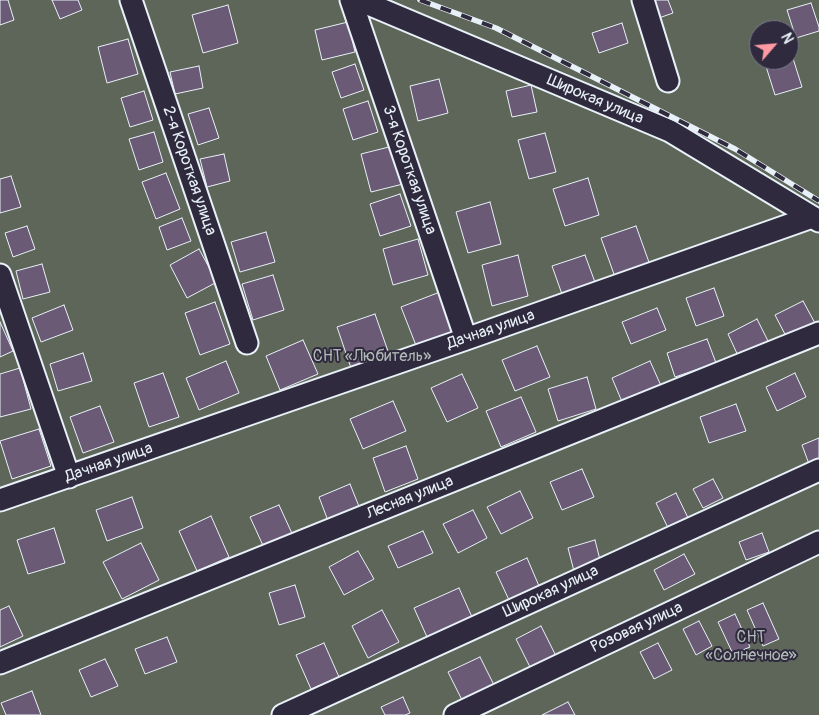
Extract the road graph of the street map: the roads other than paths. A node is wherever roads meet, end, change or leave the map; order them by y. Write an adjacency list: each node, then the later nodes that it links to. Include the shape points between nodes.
1 (131, 0): 10 (street, 2-я Короткая улица)
2 (351, 0): 9 (street, 3-я Короткая улица)
3 (359, 0): 6 (street, Широкая улица, via 670,131)
4 (643, 0): 5 (street)
5 (668, 81)
6 (815, 219): 9 (street, Дачная улица)
7 (0, 275): 12 (street)
8 (819, 334): 15 (street, Лесная улица)
9 (466, 339): 12 (street, Дачная улица)
10 (247, 342)
11 (819, 470): 16 (street, Широкая улица)
12 (69, 476): 13 (street, Дачная улица)
13 (0, 500)
14 (819, 542): 17 (street, Розовая улица)
15 (0, 664)
16 (282, 715)
17 (455, 715)

